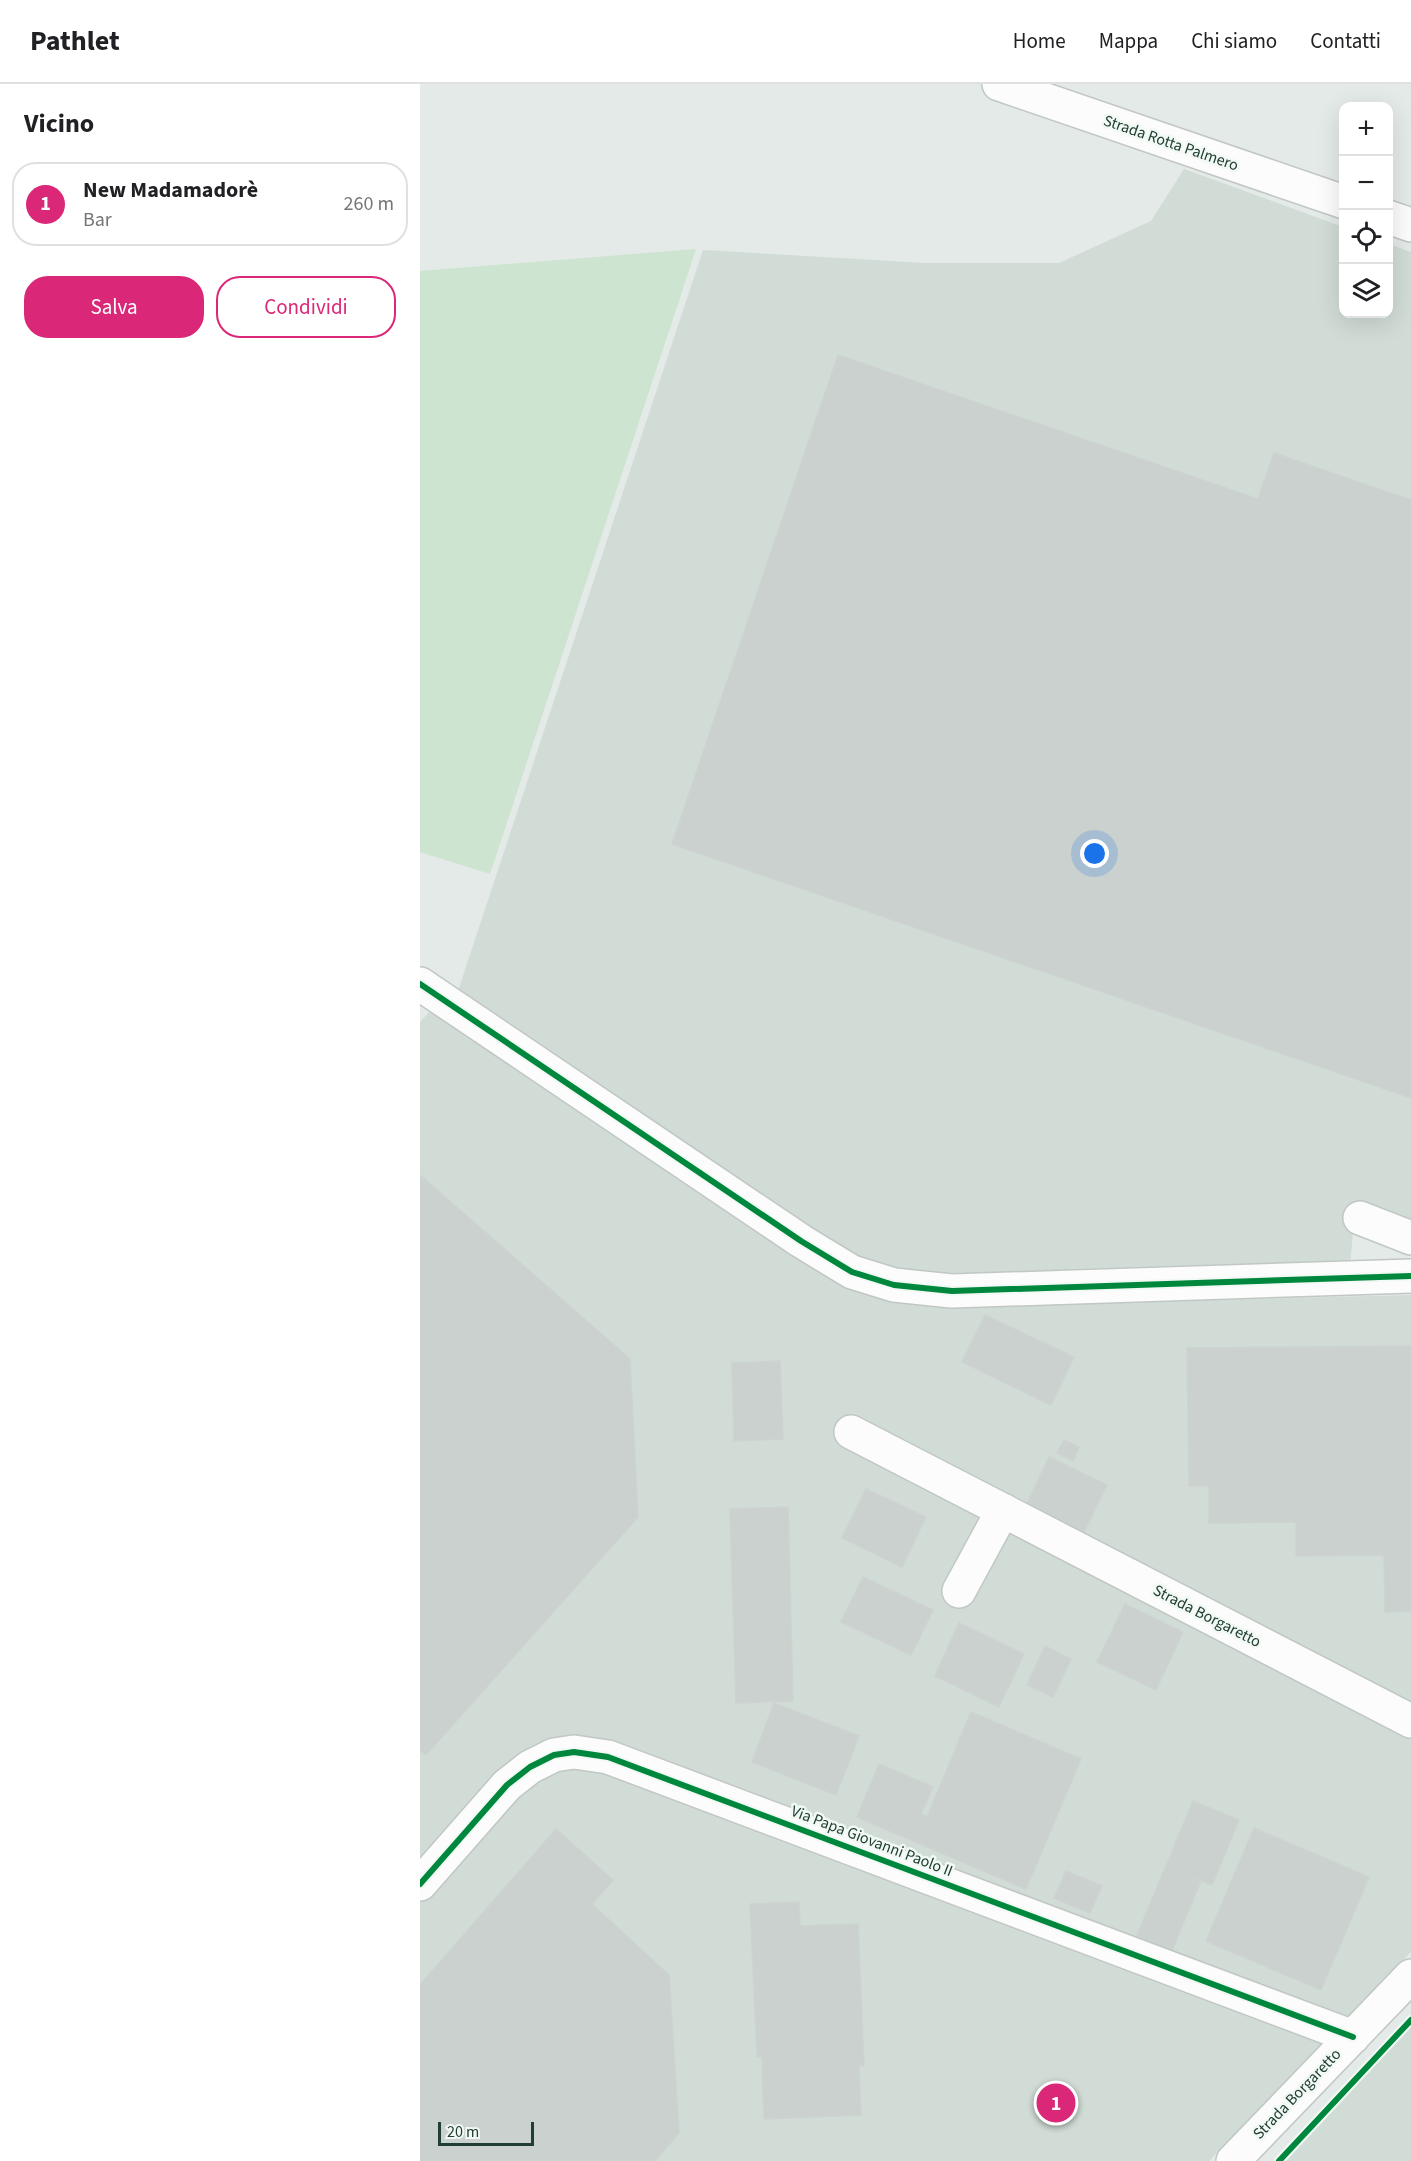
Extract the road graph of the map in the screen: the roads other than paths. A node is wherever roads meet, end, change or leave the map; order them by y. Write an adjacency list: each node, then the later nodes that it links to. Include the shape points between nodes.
1 (999, 84): 2 (street, Strada Rotta Palmero)
2 (1339, 200)
3 (1393, 218): 4 (street)
4 (1411, 225)
5 (420, 984): 8 (street, via 801,1241 852,1272 894,1285 952,1291)
6 (1360, 1218): 7 (street)
7 (1411, 1238)
8 (1411, 1276)
9 (851, 1432): 10 (street, Strada Borgaretto)
10 (1003, 1510): 11 (street); 12 (street, Strada Borgaretto)
11 (959, 1590)
12 (1411, 1721)
13 (420, 1884): 15 (street, Via Papa Giovanni Paolo II, via 507,1785 530,1767 554,1755 574,1752 608,1757)
14 (1411, 1976): 15 (street, Strada Borgaretto)
15 (1353, 2037): 16 (street, Strada Borgaretto)
16 (1233, 2161)

